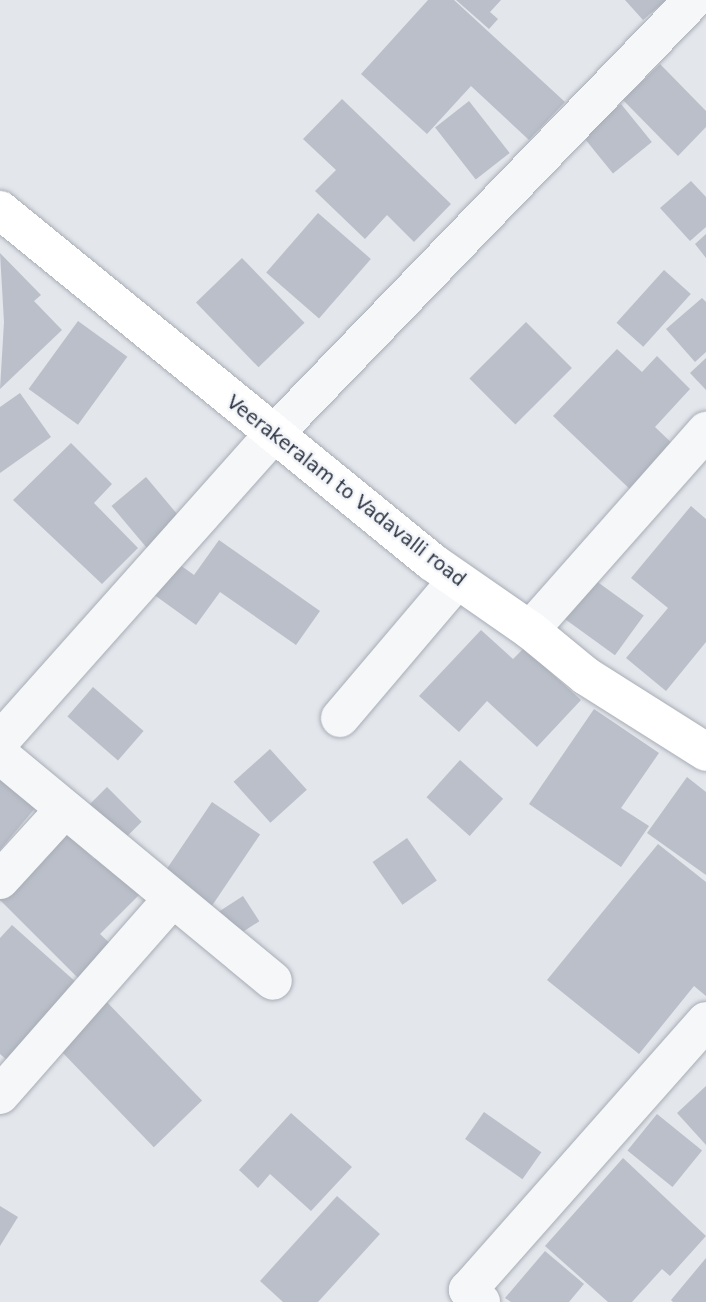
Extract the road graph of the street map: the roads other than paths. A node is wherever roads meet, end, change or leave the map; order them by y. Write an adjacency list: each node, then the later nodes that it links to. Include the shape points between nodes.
1 (693, 0): 4 (street)
2 (0, 210): 4 (street, Veerakeralam to Vadavalli road)
3 (706, 431): 6 (street)
4 (273, 435): 5 (street, Veerakeralam to Vadavalli road); 8 (street)
5 (457, 580): 6 (street, Veerakeralam to Vadavalli road); 7 (street)
6 (530, 630): 9 (street, Veerakeralam to Vadavalli road, via 586,676)
7 (340, 718)
8 (0, 741)
9 (706, 752)
10 (0, 755): 11 (street)
11 (64, 810): 12 (street); 13 (street)
12 (0, 880)
13 (172, 899): 14 (street); 16 (street)
14 (273, 981)
15 (706, 1021): 17 (street, via 468,1290)
16 (0, 1095)
17 (481, 1302)

